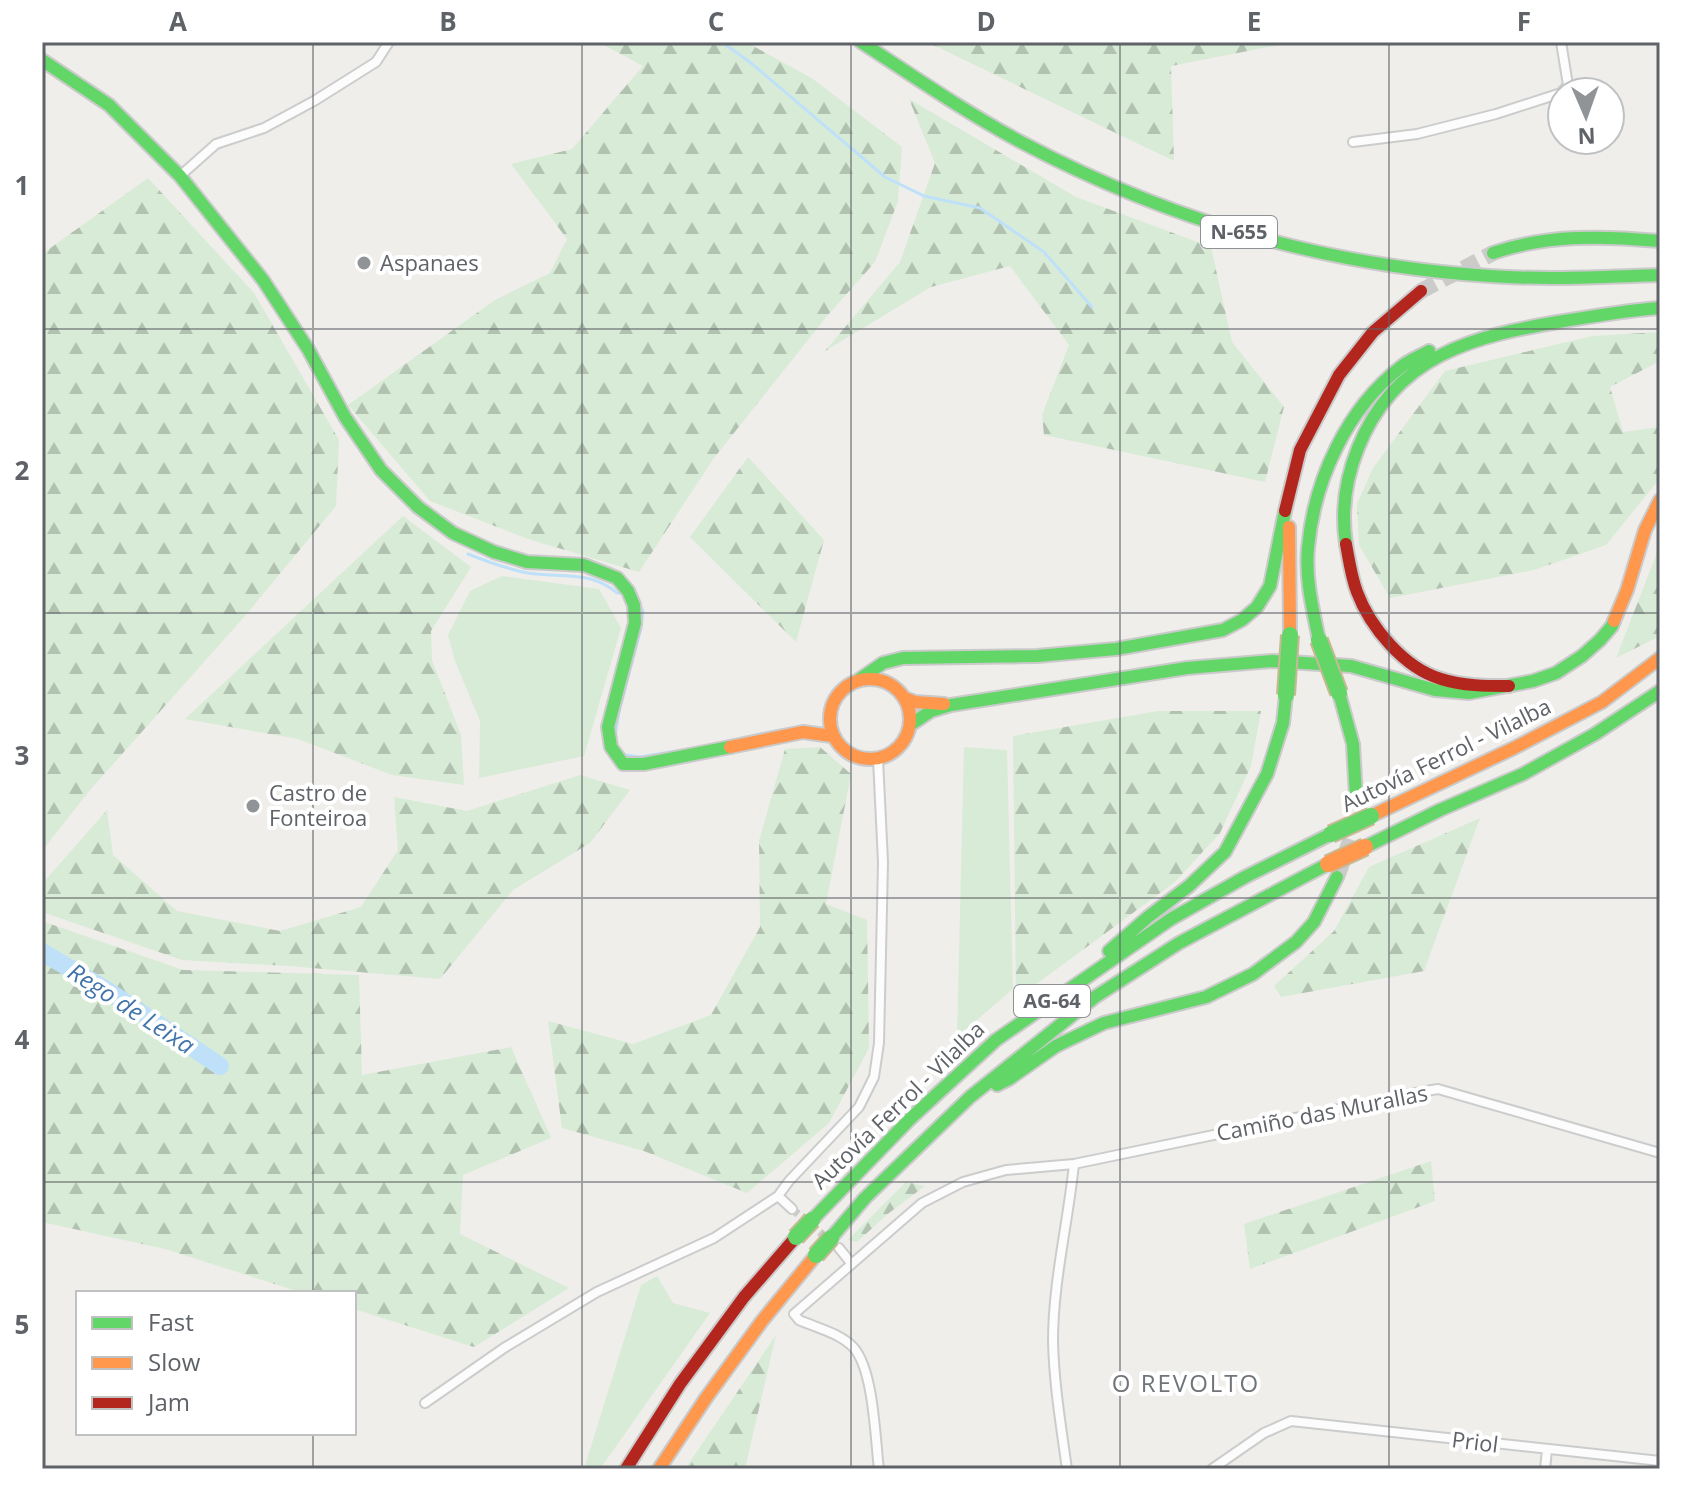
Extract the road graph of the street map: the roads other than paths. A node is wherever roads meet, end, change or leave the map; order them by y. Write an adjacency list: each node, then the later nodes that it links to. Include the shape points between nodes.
1 (389, 42): 6 (street, via 376,62 264,128 216,144)
2 (861, 42): 9 (main road, N-655, via 1053,159 1224,228 1346,258 1429,271 1520,277)
3 (1561, 42): 5 (street, via 1568,85 1561,93 1417,134)
4 (42, 60): 6 (main road, via 109,105)
5 (1353, 142)
6 (180, 176): 23 (main road, via 263,280 381,470 418,507 453,533 494,552 527,562 584,565 617,578 628,591 635,623 608,727 614,756 623,764 644,764)
7 (1660, 241): 8 (main road, via 1564,238)
8 (1493, 253)
9 (1660, 275)
10 (1421, 291): 13 (main road, via 1373,332 1339,375)
11 (1660, 308): 12 (main road)
12 (1630, 310): 17 (main road, via 1523,327 1458,346 1408,376 1389,396 1357,451 1345,497 1344,531 1360,600 1380,631 1406,661 1426,673 1462,685); 26 (main road, bridge, via 1524,320 1457,336 1403,364 1360,410 1343,437 1312,521 1309,590 1319,640 1349,719)
13 (1293, 474): 16 (main road, via 1270,586 1257,607 1223,630 1053,655 903,658 883,663); 28 (main road, bridge, via 1286,695 1267,774 1225,852)
14 (1660, 500): 17 (main road, via 1612,626 1556,673)
15 (1660, 658): 28 (main road, Autovía Ferrol - Vilalba / AG-64, bridge, via 1602,702 1245,877 1171,919)
16 (860, 679): 19 (main road, via 885,681); 21 (main road, via 845,686)
17 (1509, 686): 20 (main road, via 1469,693 1435,690 1351,666 1273,661 1187,668)
18 (1660, 691): 27 (main road, Autovía Ferrol - Vilalba / AG-64, bridge, via 1523,774 1365,847)
19 (904, 698): 20 (main road); 22 (main road)
20 (951, 705): 22 (main road)
21 (830, 709): 23 (main road); 24 (main road)
22 (910, 725): 25 (main road, via 898,748)
23 (803, 732): 24 (main road)
24 (832, 736): 25 (main road, via 851,755)
25 (878, 759): 32 (street, via 883,862 874,1077 859,1107)
26 (1356, 797)
27 (1332, 870): 29 (main road, Autovía Ferrol - Vilalba / AG-64, via 1179,943 1095,997); 29 (main road, via 1314,922 1253,974 1206,997 1104,1023)
28 (1053, 1000): 39 (main road, Autovía Ferrol - Vilalba / AG-64, bridge, via 996,1040 911,1118 796,1237 698,1359)
29 (970, 1097): 34 (main road, Autovía Ferrol - Vilalba / AG-64, via 865,1198)
30 (1660, 1153): 31 (street, Camiño das Murallas, via 1438,1089)
31 (1074, 1164): 35 (street, Camiño das Murallas, via 1006,1170 963,1182 922,1203); 42 (street, via 1053,1339)
32 (778, 1196): 33 (street); 36 (street, via 714,1238 597,1292)
33 (792, 1209)
34 (835, 1243): 35 (street); 40 (main road, Autovía Ferrol - Vilalba / AG-64, bridge, via 816,1255 762,1321)
35 (851, 1263): 41 (street, Camiño das Murallas, via 794,1314 841,1338 866,1369)
36 (425, 1403)
37 (1547, 1450): 38 (street, Priol); 43 (street, Priol, via 1291,1421); 44 (street)
38 (1660, 1461)
39 (626, 1469)
40 (659, 1469)
41 (879, 1469)
42 (1067, 1469)
43 (1212, 1469)
44 (1545, 1469)

